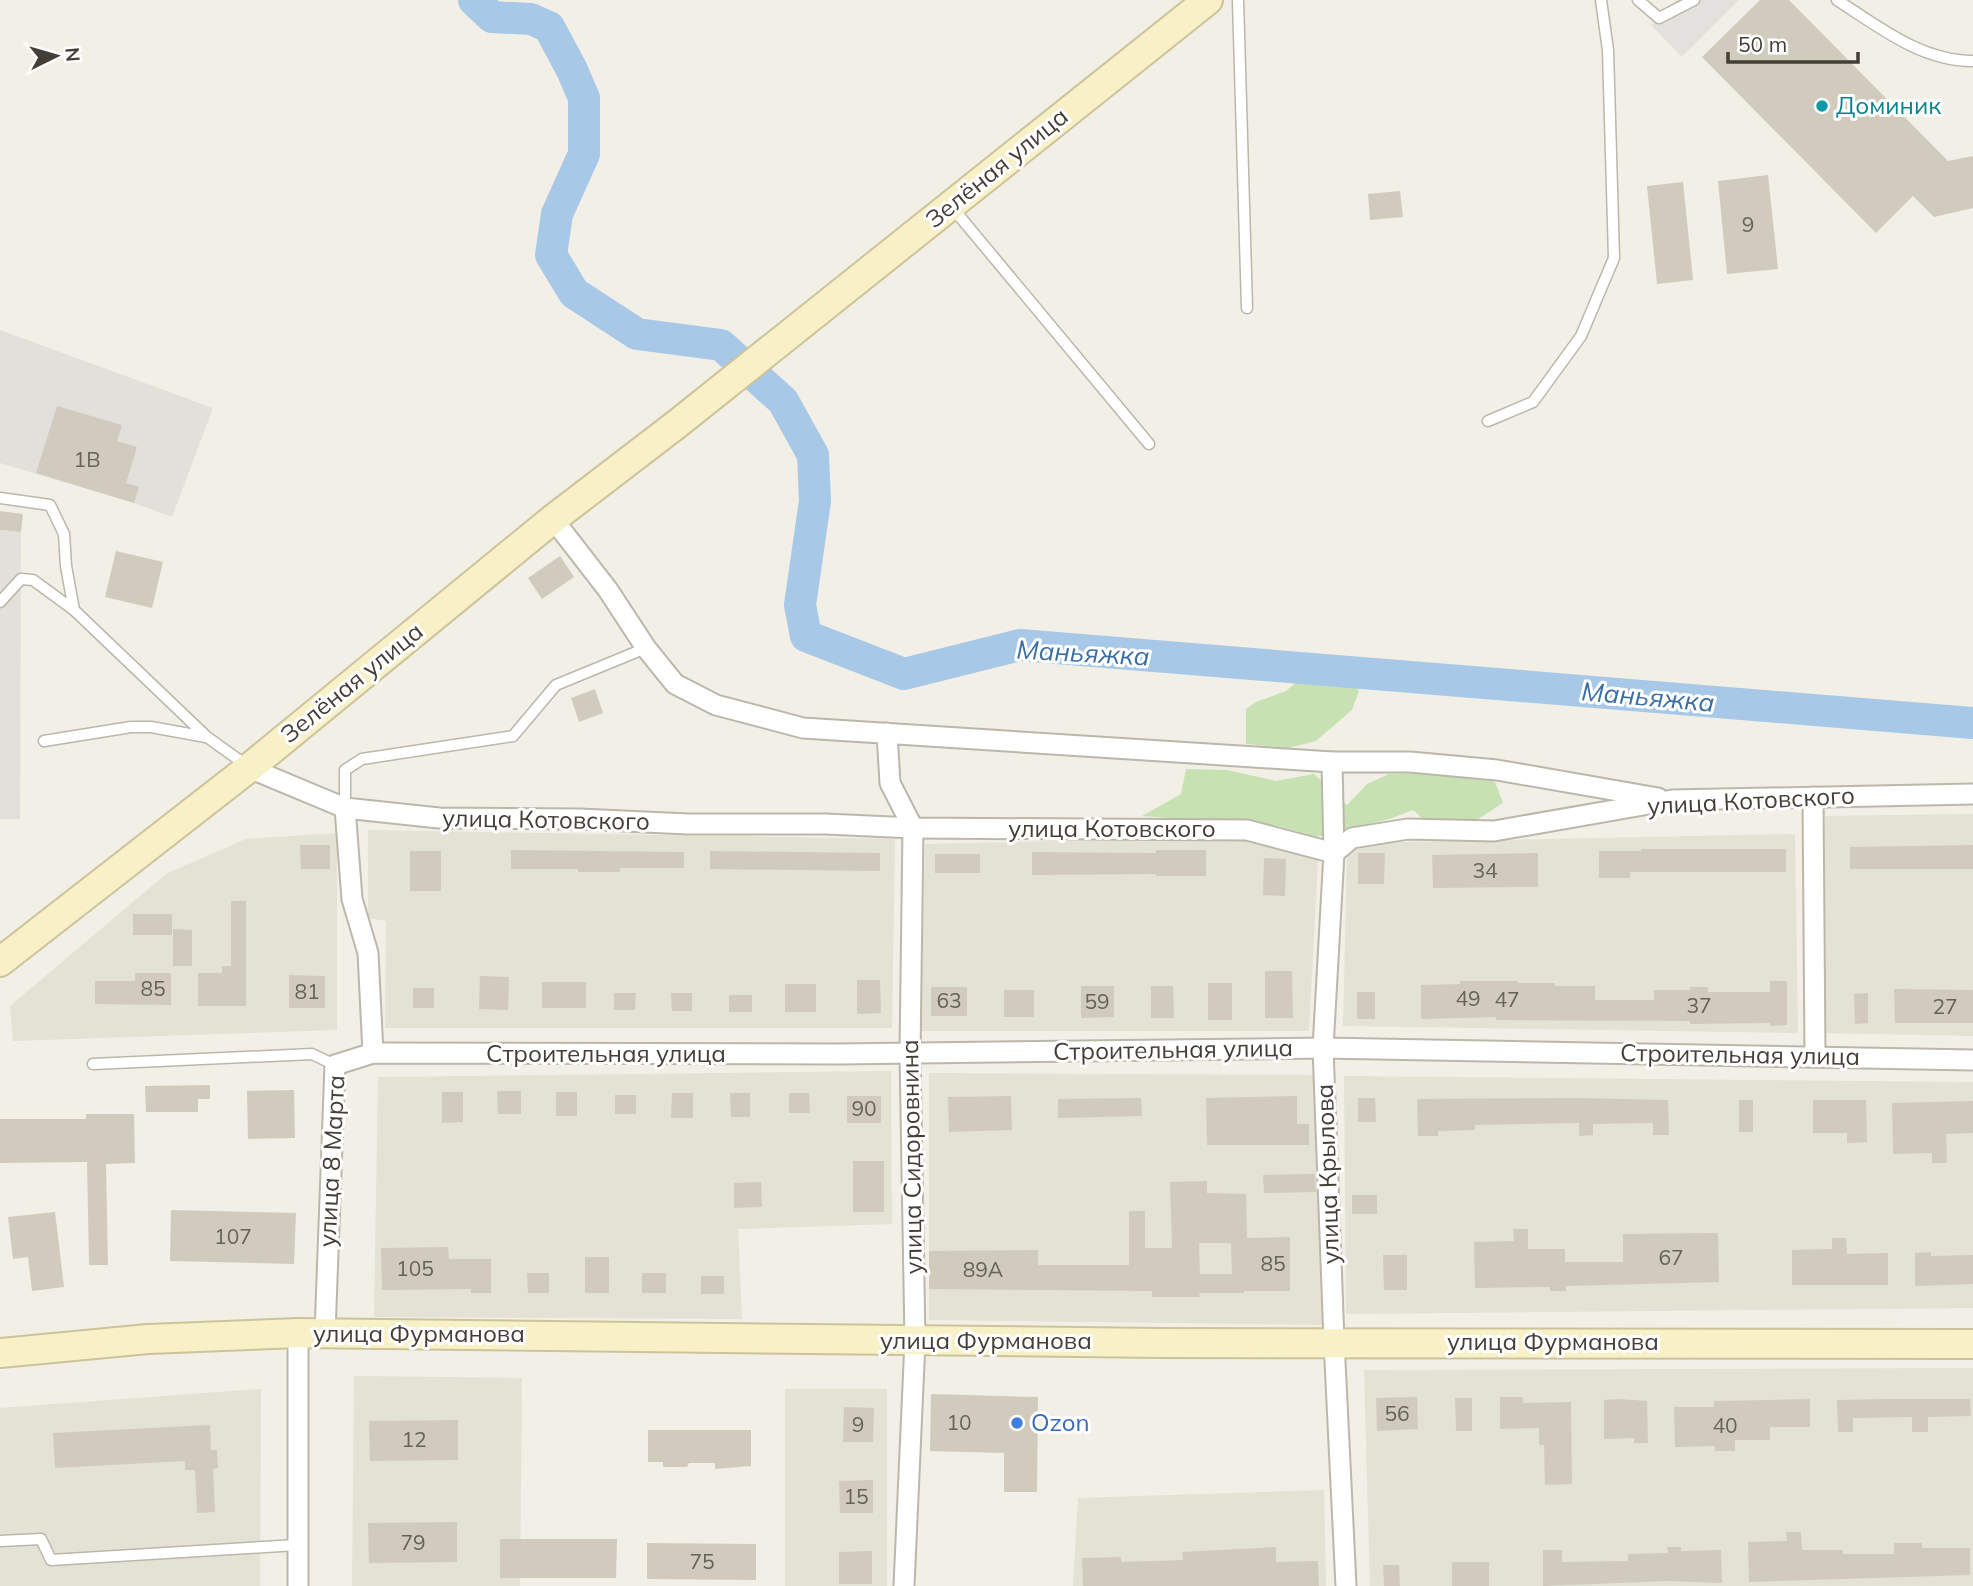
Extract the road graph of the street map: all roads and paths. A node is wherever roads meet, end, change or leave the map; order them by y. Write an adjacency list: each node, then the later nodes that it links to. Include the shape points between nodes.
1 (1208, 0): 8 (main road, Зелёная улица)
2 (1238, 0): 9 (lane)
3 (1601, 0): 10 (lane, via 1608,50 1614,258 1581,336 1533,401)
4 (1638, 0): 5 (lane, via 1659,18)
5 (1694, 0)
6 (1837, 0): 7 (lane, via 1905,44 1954,61)
7 (1973, 61)
8 (950, 206): 11 (lane); 13 (main road, Зелёная улица)
9 (1247, 308)
10 (1488, 421)
11 (1149, 444)
12 (0, 498): 15 (lane, via 50,505 64,534)
13 (553, 519): 16 (street); 21 (main road, Зелёная улица)
14 (0, 602): 15 (lane, via 21,579 33,580)
15 (74, 610): 18 (lane)
16 (646, 648): 17 (street, via 675,684 716,705 803,728); 25 (lane, via 556,685 513,736 362,759 345,770)
17 (887, 733): 20 (street); 26 (street, улица Сидоровнина, via 890,783)
18 (207, 737): 19 (lane, via 131,727); 21 (lane)
19 (44, 741)
20 (1332, 762): 24 (street, via 1410,762 1497,770); 27 (street, улица Крылова)
21 (249, 768): 25 (street, улица Котовского); 28 (main road, Зелёная улица)
22 (1973, 794): 23 (street, улица Котовского)
23 (1813, 797): 24 (street, улица Котовского); 32 (street)
24 (1672, 800): 27 (street, улица Котовского, via 1494,831 1408,829 1352,838)
25 (345, 808): 26 (street, улица Котовского, via 439,818); 30 (street, улица 8 Марта, via 352,899 368,953)
26 (913, 828): 27 (street, улица Котовского, via 1247,830); 31 (street, улица Сидоровнина)
27 (1334, 853): 29 (street, улица Крылова)
28 (0, 962)
29 (1323, 1048): 31 (street, Строительная улица); 32 (street, Строительная улица); 38 (street, улица Крылова)
30 (373, 1053): 31 (street, Строительная улица); 35 (street, улица 8 Марта)
31 (910, 1053): 37 (street, улица Сидоровнина)
32 (1815, 1056): 33 (street, Строительная улица)
33 (1973, 1060)
34 (93, 1064): 35 (lane, via 312,1054)
35 (335, 1065): 36 (street, улица 8 Марта)
36 (312, 1333): 37 (main road, улица Фурманова); 40 (main road, улица Фурманова, via 148,1339); 42 (street, улица 8 Марта)
37 (915, 1341): 38 (main road, улица Фурманова); 44 (street, улица Сидоровнина)
38 (1334, 1341): 39 (main road, улица Фурманова); 45 (street, улица Крылова)
39 (1973, 1344)
40 (0, 1353)
41 (0, 1541): 42 (lane, via 41,1539 51,1560)
42 (297, 1545): 43 (street, улица 8 Марта)
43 (298, 1586)
44 (904, 1586)
45 (1346, 1586)

